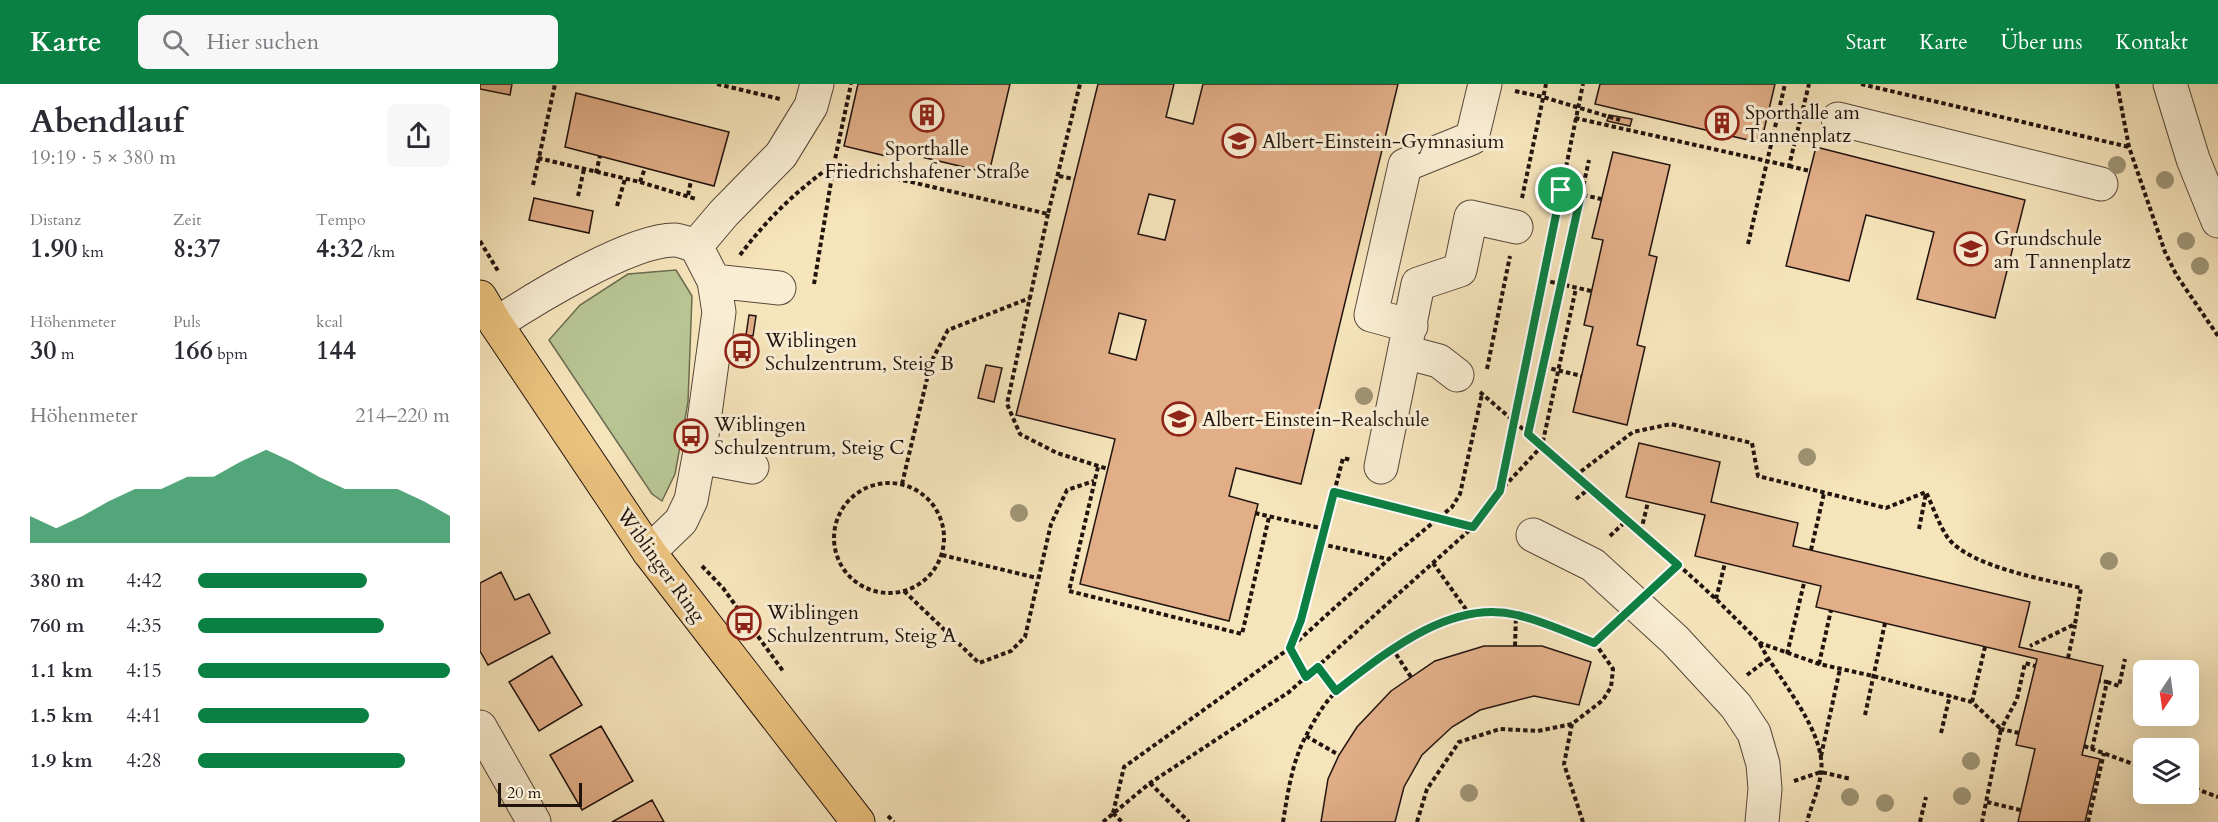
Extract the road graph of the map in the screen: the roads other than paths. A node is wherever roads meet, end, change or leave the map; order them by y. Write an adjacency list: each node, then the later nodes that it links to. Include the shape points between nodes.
1 (1485, 84): 12 (street, via 1472,138 1405,165 1371,315)
2 (2170, 84): 6 (street, via 2193,159)
3 (814, 95): 8 (street, via 781,155)
4 (1838, 119): 5 (street)
5 (2101, 184)
6 (2218, 221)
7 (1516, 227): 12 (street, via 1471,217 1460,270 1418,284)
8 (696, 246): 9 (street); 11 (street, via 675,240 651,243 616,256 520,308)
9 (719, 282): 10 (street); 14 (street, via 719,312)
10 (778, 288)
11 (488, 311): 18 (main road, Wiblinger Ring)
12 (1408, 339): 13 (street); 16 (street)
13 (1469, 384)
14 (699, 457): 15 (street); 18 (street, via 691,500 681,521)
15 (752, 467)
16 (1381, 467)
17 (1533, 535): 22 (street, via 1593,565 1675,640 1736,706 1754,733 1763,764)
18 (649, 552): 21 (main road, Wiblinger Ring)
19 (484, 743): 20 (street)
20 (534, 822)
21 (858, 822)
22 (1762, 822)

